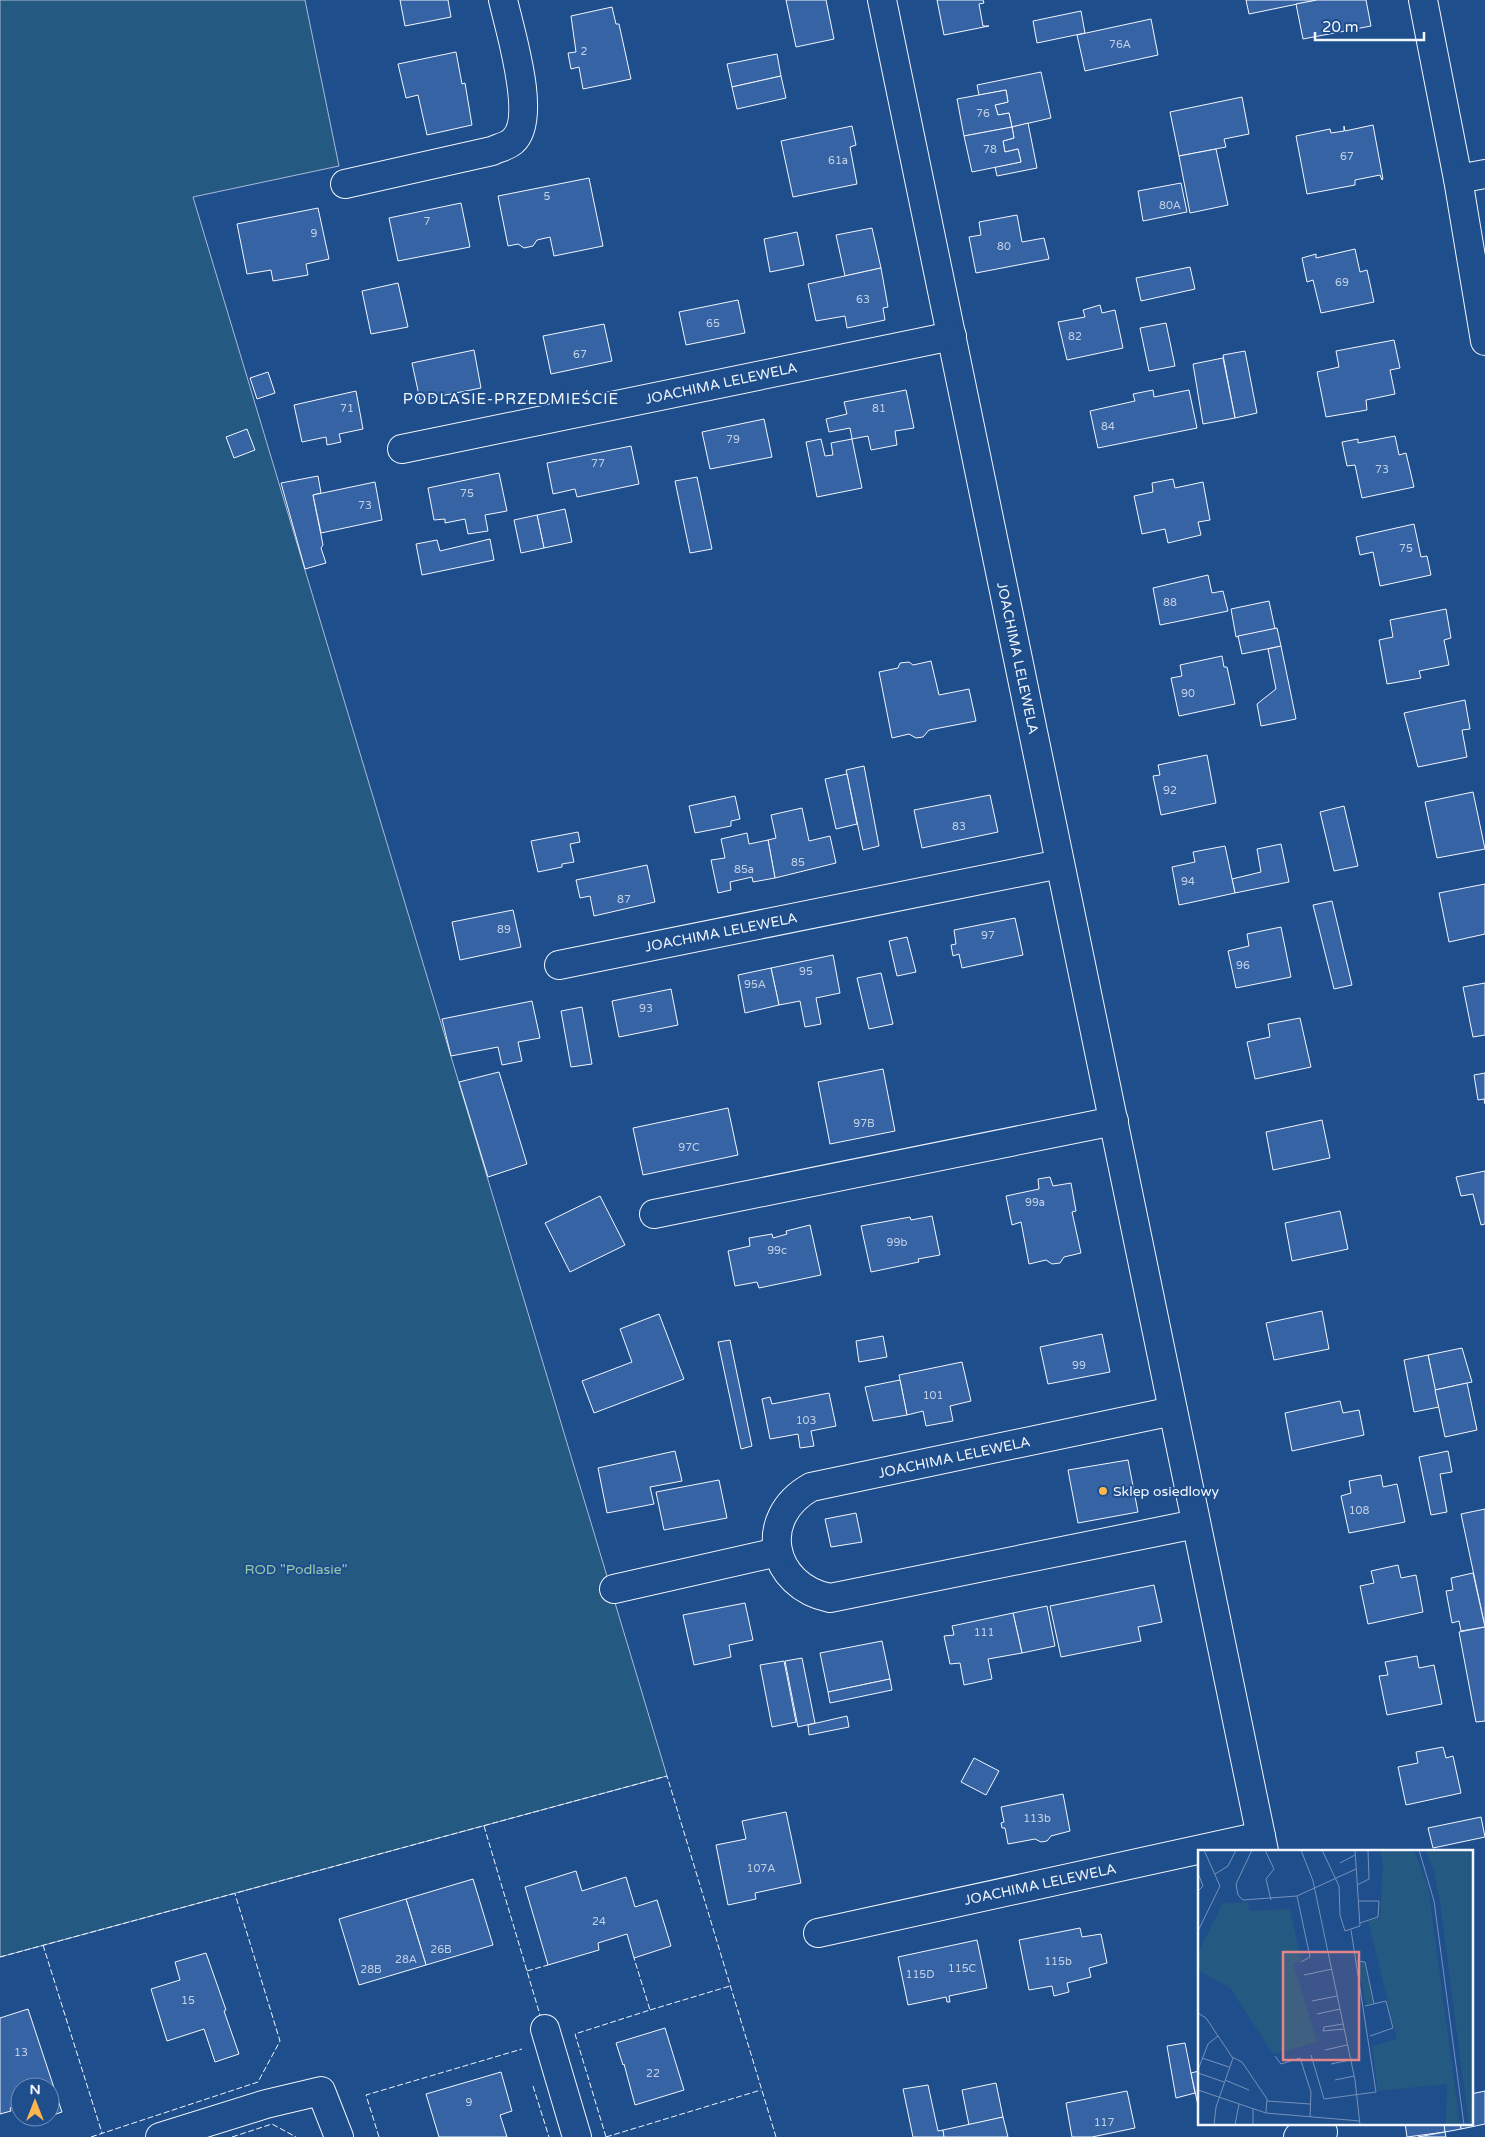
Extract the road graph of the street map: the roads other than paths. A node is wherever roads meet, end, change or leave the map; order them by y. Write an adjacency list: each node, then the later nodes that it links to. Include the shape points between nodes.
1 (504, 0): 6 (street, via 525,101 521,130 513,142 492,151)
2 (882, 0): 7 (street, JOACHIMA LELEWELA)
3 (1423, 0): 5 (street)
4 (1485, 174): 5 (street)
5 (1458, 179): 8 (street)
6 (345, 184)
7 (952, 336): 9 (street, JOACHIMA LELEWELA); 10 (street, JOACHIMA LELEWELA)
8 (1485, 341)
9 (402, 449)
10 (1060, 864): 11 (street, JOACHIMA LELEWELA); 12 (street, JOACHIMA LELEWELA)
11 (559, 965)
12 (1114, 1121): 13 (street); 14 (street, JOACHIMA LELEWELA)
13 (654, 1214)
14 (1173, 1411): 15 (street, JOACHIMA LELEWELA); 16 (street, JOACHIMA LELEWELA, via 811,1488 796,1497 785,1510 778,1529)
15 (1196, 1524): 16 (street, JOACHIMA LELEWELA, via 830,1598 800,1586 786,1571); 18 (street, JOACHIMA LELEWELA)
16 (778, 1552): 17 (street)
17 (614, 1589)
18 (1263, 1843): 19 (street, JOACHIMA LELEWELA)
19 (1228, 1850)
20 (1198, 1856): 21 (street, JOACHIMA LELEWELA)
21 (818, 1932)
22 (546, 2029): 25 (street)
23 (160, 2137): 24 (street, via 320,2091)
24 (339, 2137)
25 (577, 2137)

